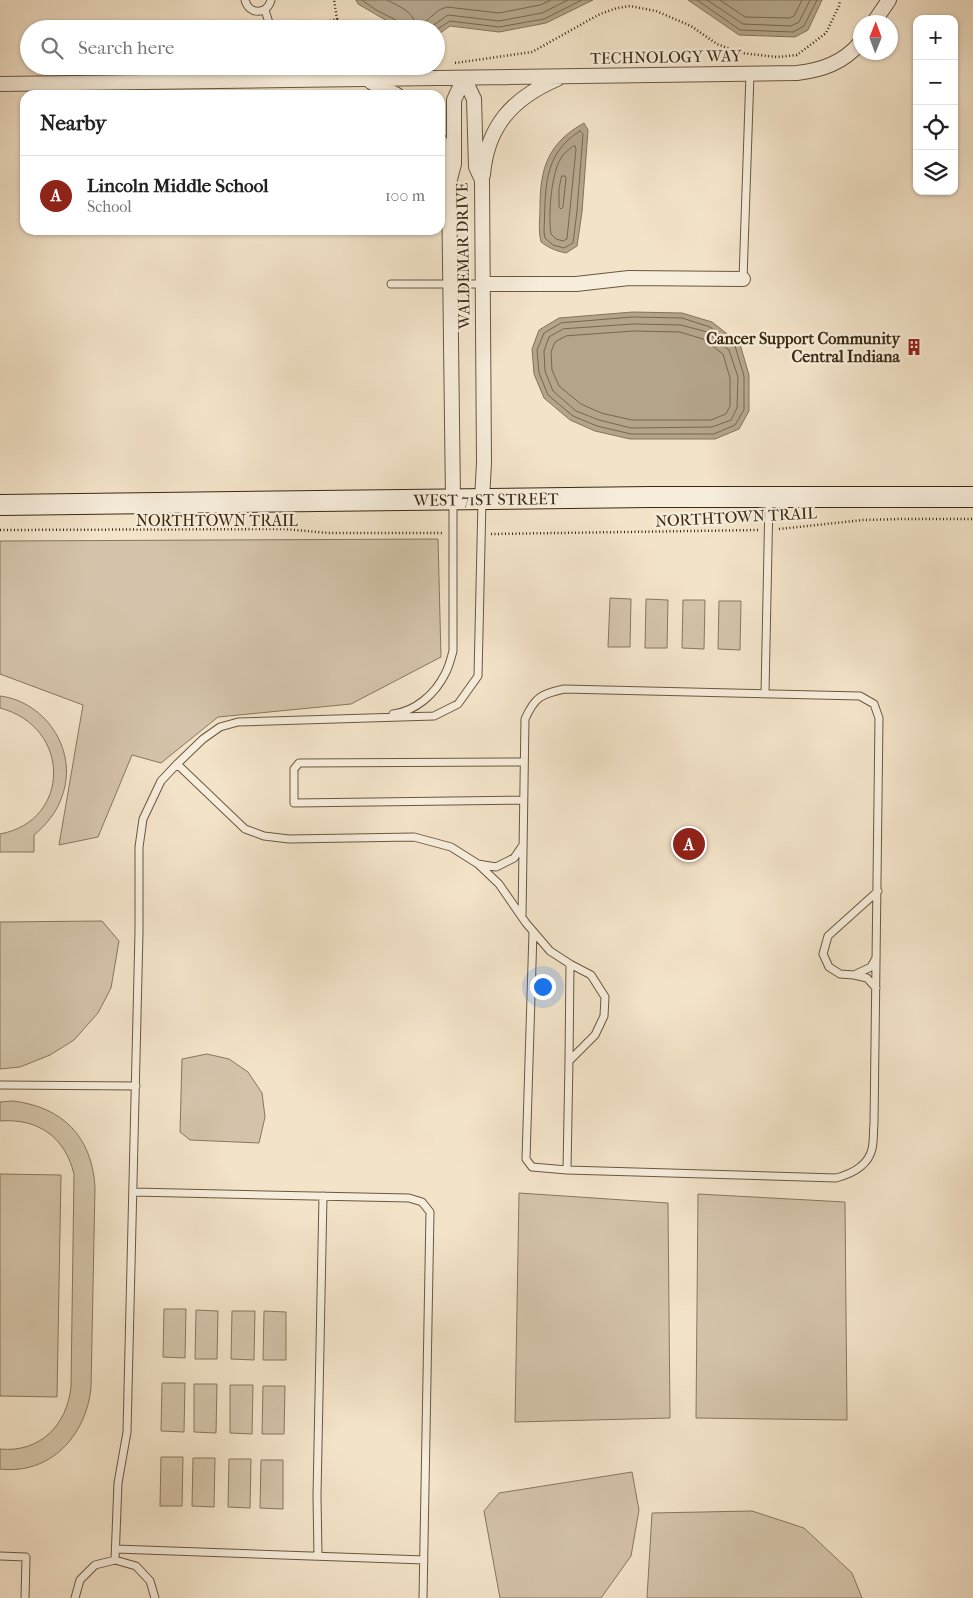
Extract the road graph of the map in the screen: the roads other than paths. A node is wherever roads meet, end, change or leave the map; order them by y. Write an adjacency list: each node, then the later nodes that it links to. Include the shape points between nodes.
1 (245, 0): 4 (lane, via 251,10)
2 (271, 0): 4 (lane)
3 (889, 0): 5 (street)
4 (265, 10): 6 (lane)
5 (879, 15)
6 (268, 20)
7 (853, 51): 8 (street, TECHNOLOGY WAY, via 840,61 822,68 797,73)
8 (750, 74): 10 (street, TECHNOLOGY WAY); 19 (lane)
9 (273, 75): 12 (lane)
10 (563, 77): 11 (street, TECHNOLOGY WAY); 17 (street, via 544,85 513,106 488,145)
11 (464, 78): 13 (street, TECHNOLOGY WAY); 17 (street, WALDEMAR DRIVE, via 474,99 476,167); 18 (street, WALDEMAR DRIVE, via 454,100 454,164)
12 (273, 80): 13 (street, TECHNOLOGY WAY); 14 (street, TECHNOLOGY WAY)
13 (363, 80): 15 (street)
14 (0, 84)
15 (388, 90)
16 (445, 164): 18 (street)
17 (482, 180): 22 (street, WALDEMAR DRIVE)
18 (449, 183): 20 (street, WALDEMAR DRIVE)
19 (743, 279): 22 (street, via 629,278 576,284)
20 (451, 283): 21 (lane); 22 (lane); 25 (street, WALDEMAR DRIVE)
21 (391, 284)
22 (482, 284): 26 (street, WALDEMAR DRIVE)
23 (769, 496): 24 (main road, WEST 71ST STREET); 26 (main road, WEST 71ST STREET); 28 (lane)
24 (973, 497)
25 (453, 499): 26 (main road, WEST 71ST STREET); 27 (main road, WEST 71ST STREET); 29 (lane, via 453,651 445,674 426,700 402,713)
26 (482, 499): 29 (lane, via 478,676 458,704 434,716)
27 (0, 505)
28 (765, 693): 30 (lane, via 564,689 546,693 532,703 525,719); 35 (lane, via 860,696 874,704 879,718)
29 (363, 719): 31 (lane, via 238,722 220,727)
30 (524, 762): 32 (lane); 32 (lane, via 299,763 294,769 294,803)
31 (177, 764): 34 (lane, via 246,829 264,836 289,839 414,837 451,847); 44 (lane, via 161,781 143,819 139,847)
32 (523, 800): 33 (lane)
33 (523, 845): 34 (lane, via 514,858 496,867); 36 (lane)
34 (478, 864): 36 (lane, via 499,884)
35 (878, 891): 38 (lane); 40 (lane, via 828,936 823,954 829,967 840,974)
36 (522, 917): 37 (lane)
37 (533, 932): 39 (lane, via 550,951); 45 (lane, via 526,1159 532,1167)
38 (877, 958): 40 (lane, via 871,967); 41 (lane)
39 (570, 964): 42 (lane); 42 (lane, via 591,975 605,997 605,1006 595,1035)
40 (854, 975): 41 (lane, via 867,978)
41 (876, 988): 45 (lane, via 872,1150 863,1164 850,1174 836,1178)
42 (569, 1060): 45 (lane)
43 (0, 1085): 44 (lane)
44 (136, 1086): 46 (lane)
45 (567, 1170)
46 (133, 1192): 47 (lane); 48 (lane, via 127,1432 118,1483)
47 (323, 1196): 50 (lane); 52 (lane, via 409,1198 422,1202 430,1212)
48 (116, 1549): 50 (lane); 51 (lane)
49 (0, 1556): 53 (lane, via 26,1557)
50 (318, 1556): 52 (lane)
51 (116, 1560): 54 (lane, via 95,1565 80,1580); 55 (lane, via 136,1566 150,1581)
52 (424, 1560): 56 (lane)
53 (25, 1598)
54 (75, 1598)
55 (155, 1598)
56 (423, 1598)

